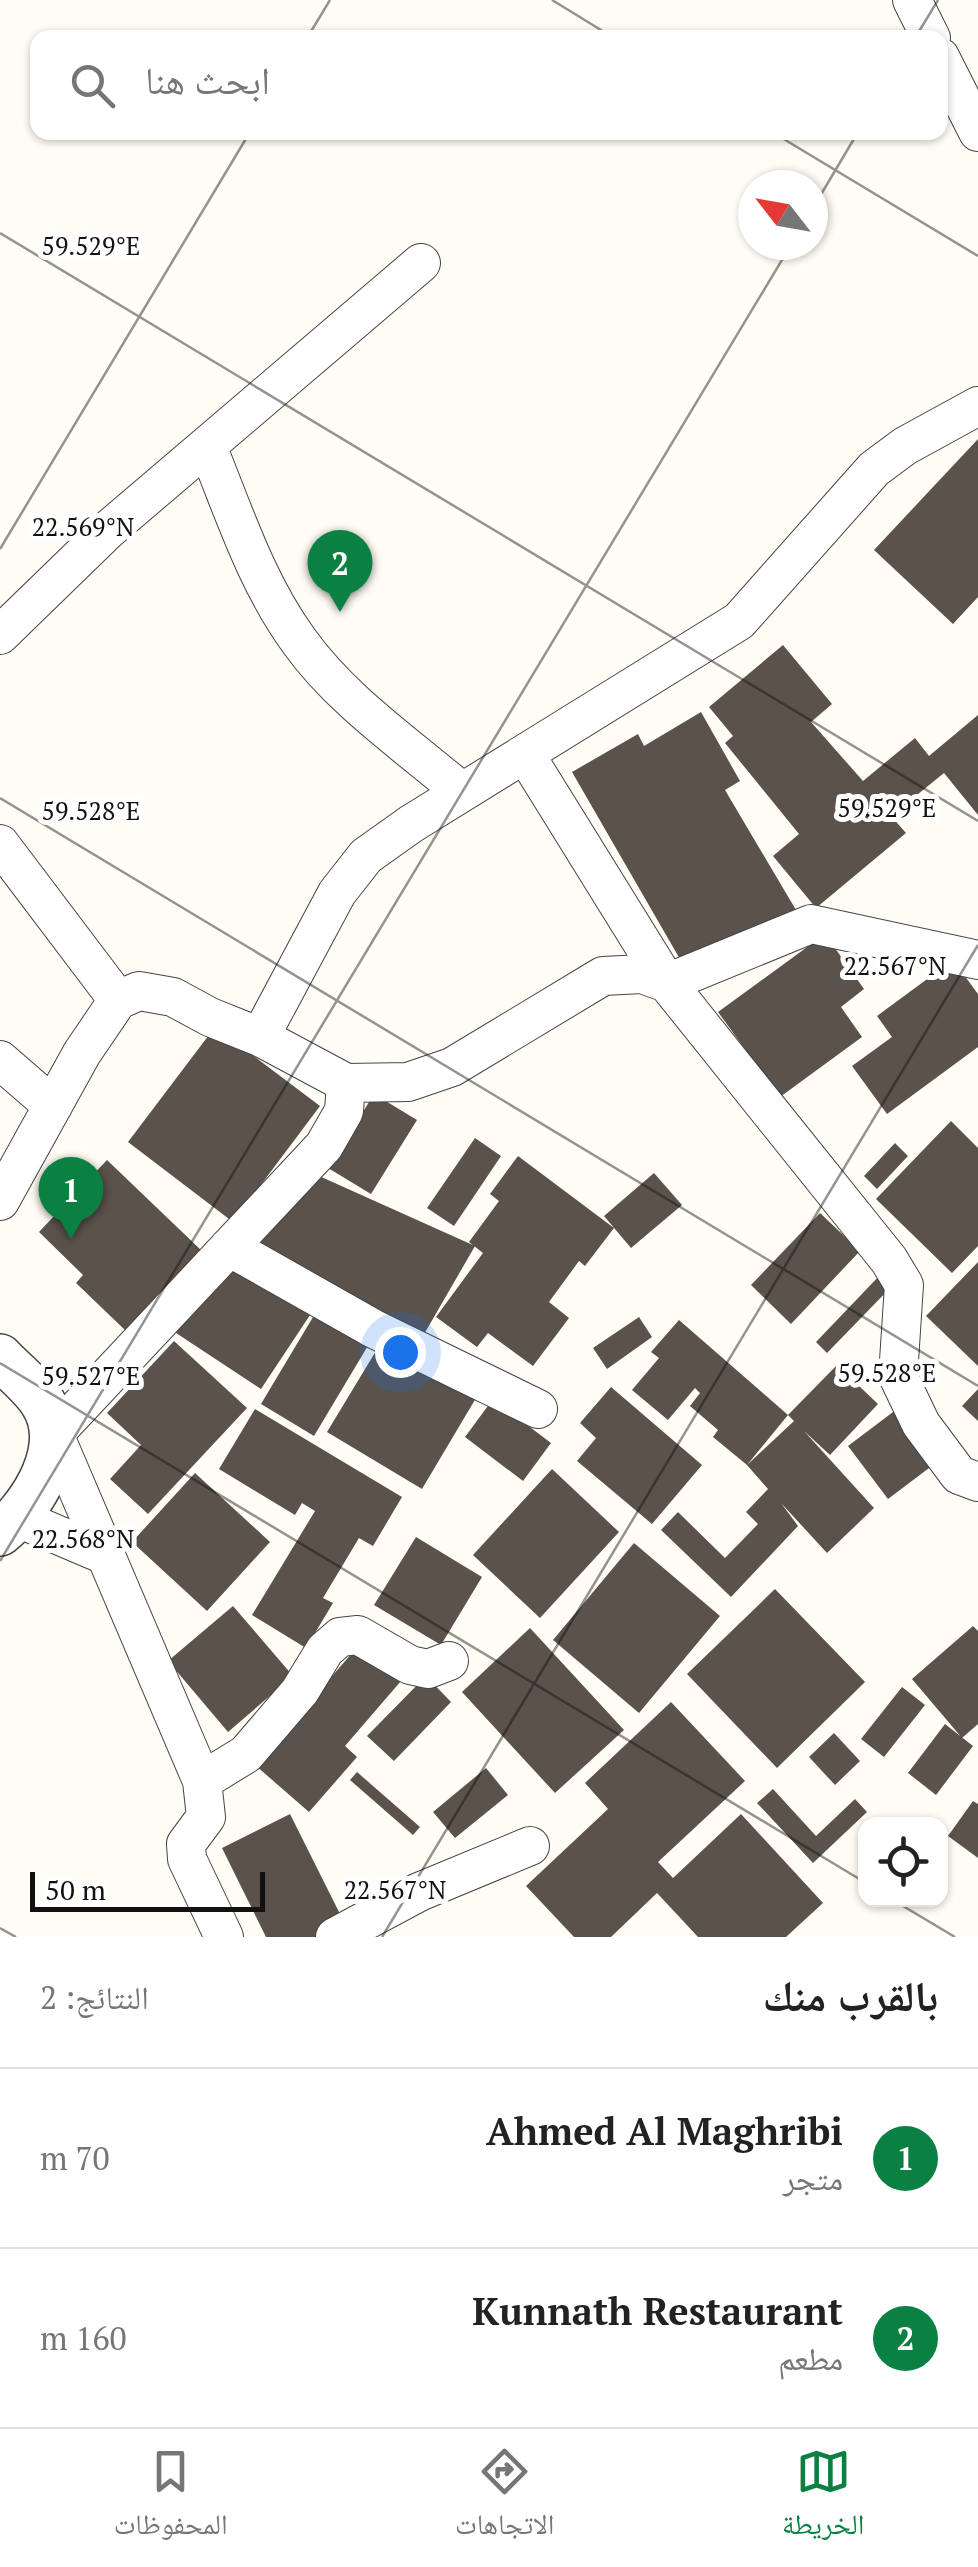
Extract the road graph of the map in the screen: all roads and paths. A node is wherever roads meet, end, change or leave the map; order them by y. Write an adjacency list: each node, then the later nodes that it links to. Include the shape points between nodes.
1 (912, 0): 2 (street)
2 (927, 30)
3 (948, 73): 4 (street)
4 (978, 132)
5 (421, 264): 7 (street)
6 (978, 406): 9 (street, via 874,469 739,622)
7 (207, 446): 8 (street); 10 (street, via 260,577 299,641 338,686)
8 (0, 635)
9 (524, 754): 10 (street); 13 (street)
10 (462, 792): 15 (street, via 366,856 337,893)
11 (0, 844): 14 (street)
12 (978, 960): 13 (street, via 811,924)
13 (667, 983): 17 (street, via 642,974 603,976 452,1068 408,1082); 24 (street, via 889,1260 904,1285 898,1376 921,1424 959,1475)
14 (118, 1000): 15 (street, via 140,992 172,997); 18 (street)
15 (260, 1037): 17 (street)
16 (0, 1060): 18 (street)
17 (346, 1082): 20 (street, via 344,1111 324,1146)
18 (53, 1106): 19 (street)
19 (0, 1201)
20 (229, 1248): 22 (street, via 374,1329); 23 (street)
21 (0, 1357): 23 (street, via 43,1403)
22 (538, 1408)
23 (54, 1434): 25 (street, via 50,1462); 26 (street)
24 (978, 1482)
25 (9, 1525): 26 (street)
26 (105, 1556): 28 (street)
27 (448, 1661): 28 (street, via 428,1670 358,1635 340,1637 246,1754)
28 (202, 1781): 30 (street, via 206,1817 186,1844 187,1860)
29 (530, 1846): 31 (street, via 419,1892)
30 (224, 1937)
31 (335, 1937)

